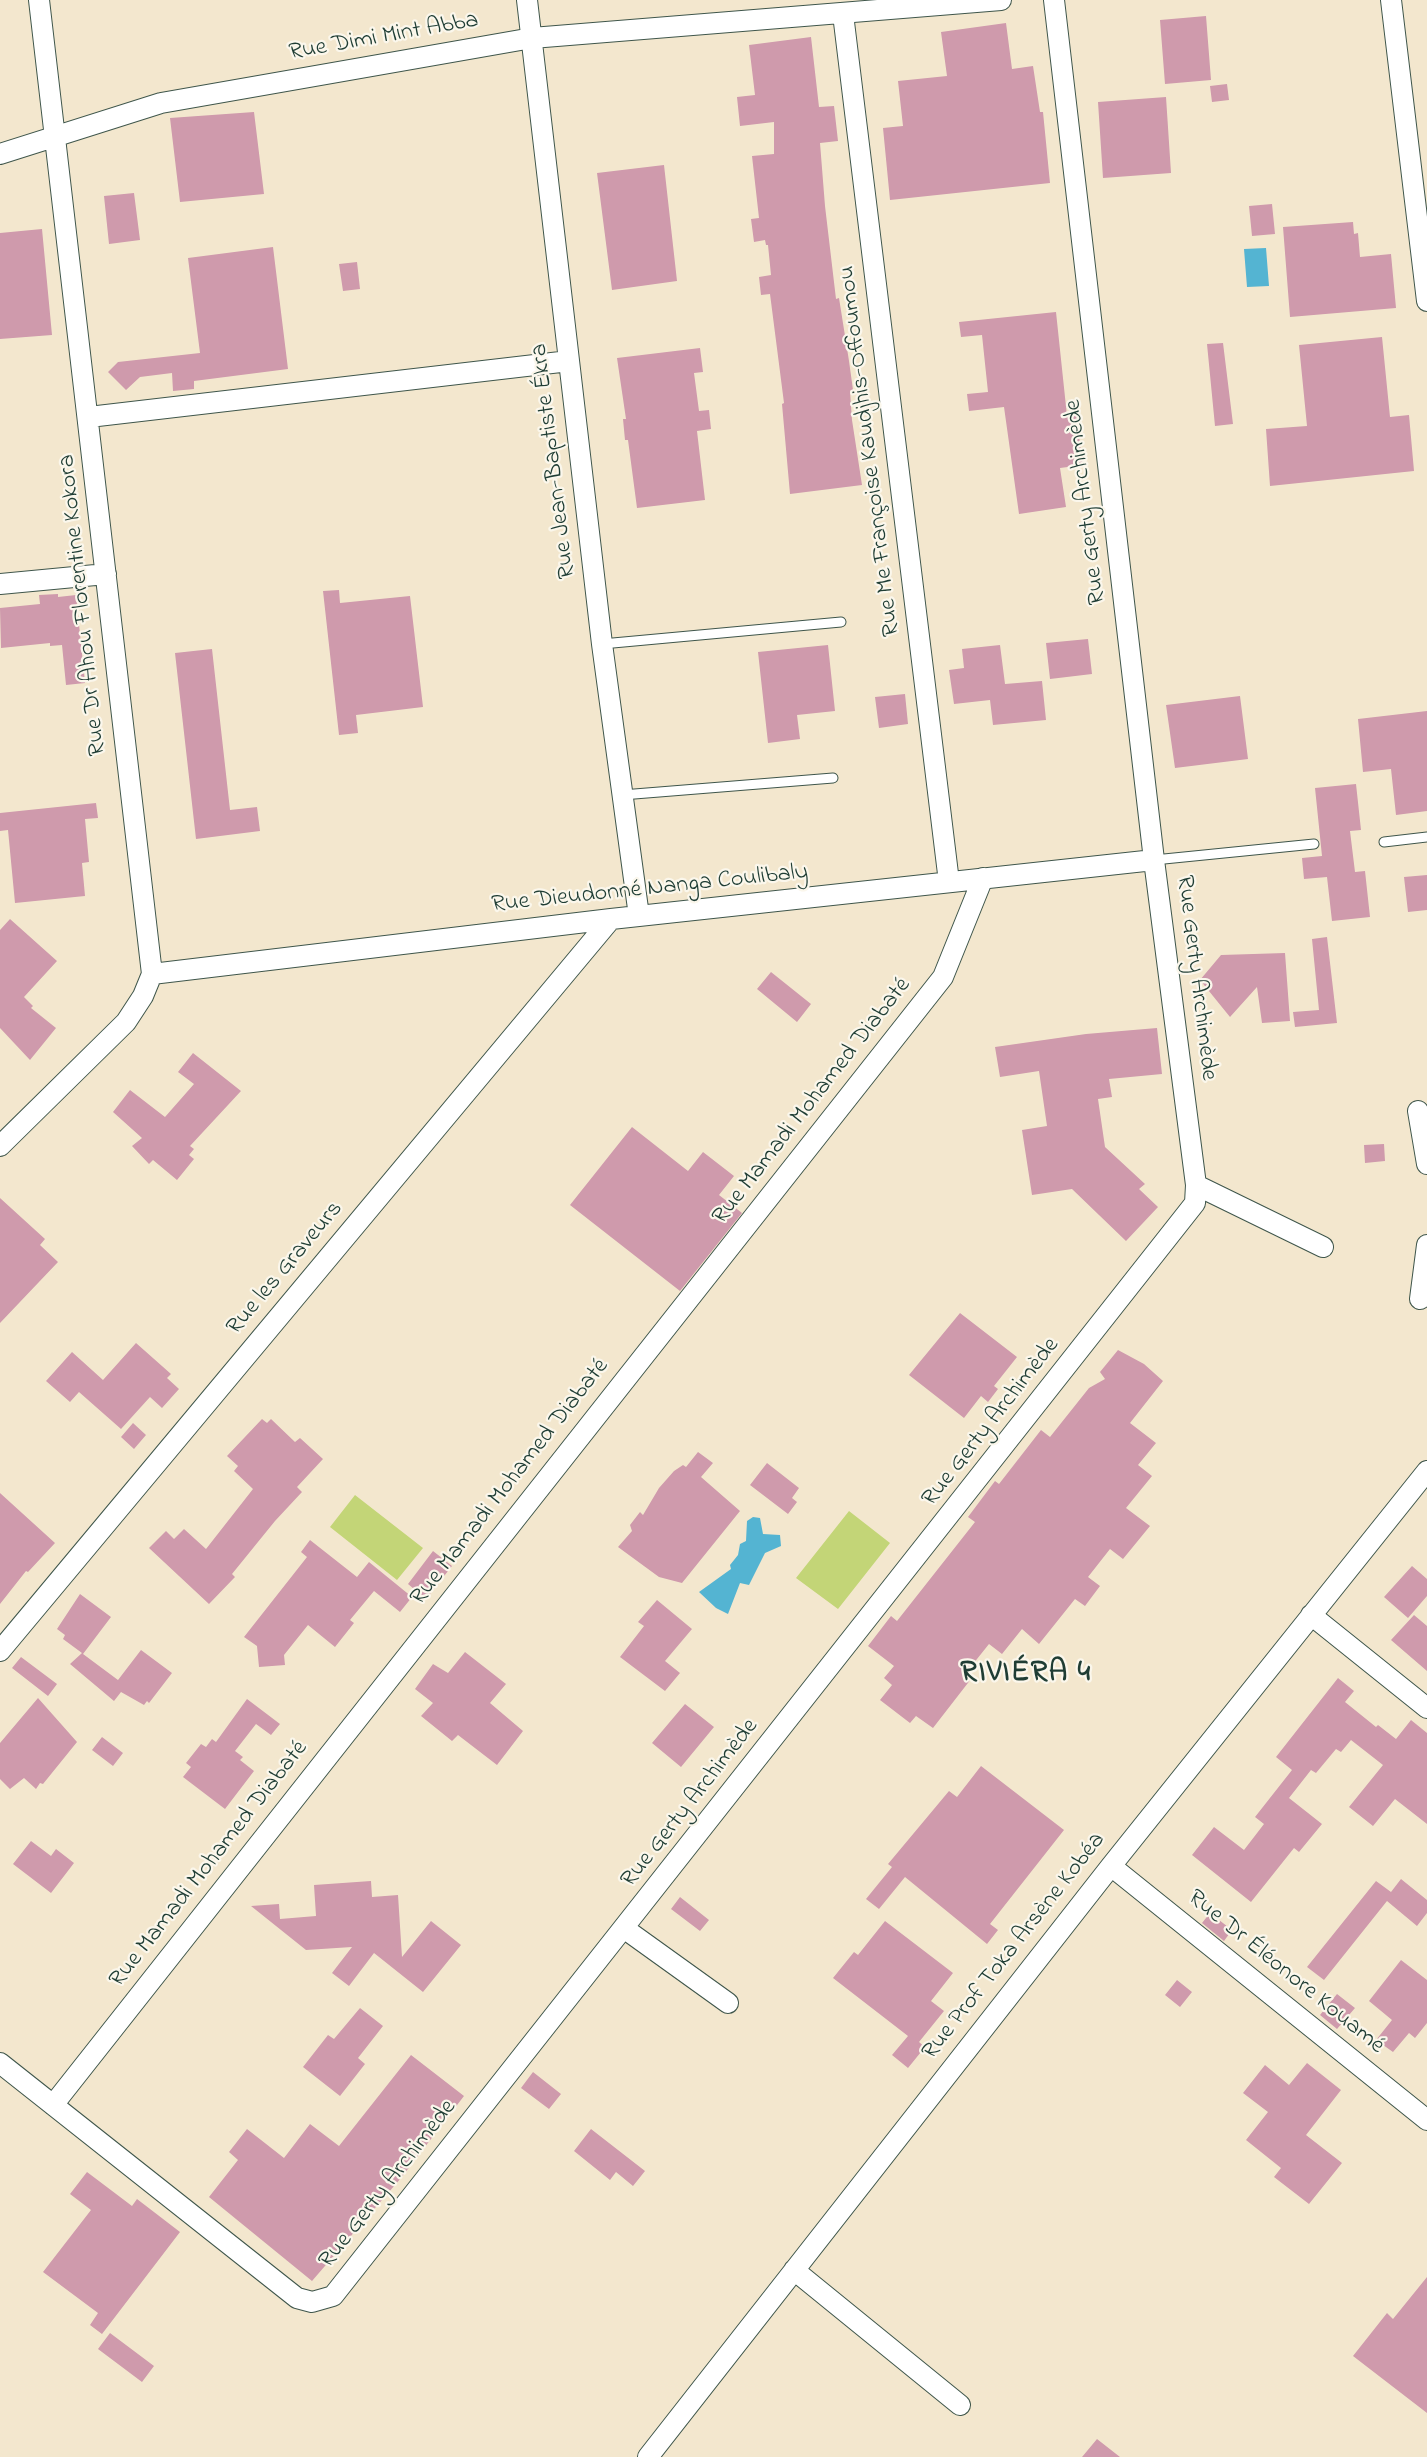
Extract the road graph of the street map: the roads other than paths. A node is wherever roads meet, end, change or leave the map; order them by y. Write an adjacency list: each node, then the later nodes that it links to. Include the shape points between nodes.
1 (39, 0): 9 (street, Rue Dr Ahou Florentine Kokora)
2 (527, 0): 8 (street, Rue Jean-Baptiste Ékra)
3 (1001, 0): 6 (street, Rue Dimi Mint Abba)
4 (1054, 0): 24 (street, Rue Gerty Archimède)
5 (1391, 0): 11 (street)
6 (935, 2): 7 (street, Rue Dimi Mint Abba)
7 (843, 14): 8 (street, Rue Dimi Mint Abba); 26 (street, Rue Me Françoise Kaudjhis-Offoumou)
8 (532, 38): 9 (street, Rue Dimi Mint Abba, via 161,103); 13 (street, Rue Jean-Baptiste Ékra)
9 (56, 136): 10 (street, Rue Dimi Mint Abba); 14 (street, Rue Dr Ahou Florentine Kokora)
10 (0, 154)
11 (1421, 210): 12 (street)
12 (1427, 301)
13 (568, 361): 14 (street); 18 (street, Rue Jean-Baptiste Ékra)
14 (89, 417): 15 (street, Rue Dr Ahou Florentine Kokora)
15 (106, 574): 16 (street); 29 (street, Rue Dr Ahou Florentine Kokora)
16 (0, 584)
17 (841, 622): 18 (lane)
18 (602, 644): 20 (street, Rue Jean-Baptiste Ékra)
19 (833, 778): 20 (lane)
20 (622, 795): 27 (street, Rue Jean-Baptiste Ékra)
21 (1427, 837): 22 (lane)
22 (1384, 842)
23 (1314, 844): 24 (lane)
24 (1154, 860): 25 (street, Rue Dieudonné Nanga Coulibaly); 33 (street, Rue Gerty Archimède)
25 (983, 878): 26 (street, Rue Dieudonné Nanga Coulibaly); 45 (street, Rue Mamadi Mohamed Diabaté, via 943,977)
26 (949, 882): 27 (street, Rue Dieudonné Nanga Coulibaly)
27 (639, 916): 28 (street, Rue Dieudonné Nanga Coulibaly)
28 (611, 919): 29 (street, Rue Dieudonné Nanga Coulibaly); 39 (street, Rue les Graveurs)
29 (152, 974): 31 (street, via 126,1022)
30 (1418, 1111): 32 (street)
31 (0, 1146)
32 (1427, 1164)
33 (1196, 1185): 35 (street); 42 (street, Rue Gerty Archimède, via 1196,1203 1183,1223)
34 (1427, 1245): 36 (street)
35 (1323, 1247)
36 (1420, 1299)
37 (1427, 1471): 38 (street, Rue Prof Toka Arsène Kobéa)
38 (1311, 1614): 40 (street); 41 (street, Rue Prof Toka Arsène Kobéa)
39 (0, 1651)
40 (1427, 1707)
41 (1111, 1866): 46 (street, Rue Dr Éléonore Kouamé); 47 (street, Rue Prof Toka Arsène Kobéa)
42 (625, 1929): 43 (street); 45 (street, Rue Gerty Archimède, via 333,2296 324,2301 297,2298)
43 (728, 2003)
44 (0, 2063): 45 (street, Rue Gerty Archimède)
45 (53, 2105)
46 (1427, 2120)
47 (794, 2270): 48 (street); 49 (street, Rue Prof Toka Arsène Kobéa)
48 (960, 2405)
49 (648, 2457)

